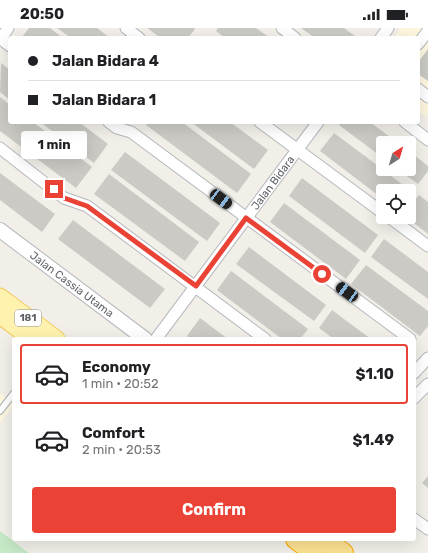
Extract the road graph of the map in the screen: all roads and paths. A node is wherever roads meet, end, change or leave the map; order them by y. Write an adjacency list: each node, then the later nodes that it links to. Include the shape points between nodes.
1 (8, 28): 7 (street)
2 (126, 28): 5 (street)
3 (282, 28): 6 (street)
4 (427, 34): 8 (street)
5 (136, 36)
6 (292, 36)
7 (4, 42)
8 (420, 42)
9 (420, 91): 10 (street)
10 (428, 97)
11 (112, 124): 19 (street, via 131,132)
12 (263, 124): 17 (street)
13 (317, 124): 17 (street, Jalan Bidara)
14 (407, 124): 15 (street)
15 (428, 140)
16 (0, 148): 23 (street, via 64,198 87,206)
17 (298, 150): 18 (street); 19 (street, Jalan Bidara)
18 (376, 208)
19 (246, 218): 23 (street, Jalan Bidara); 31 (street)
20 (398, 224): 22 (street)
21 (0, 230): 28 (street, Jalan Cassia Utama)
22 (428, 246)
23 (196, 286): 29 (street, Jalan Bidara); 30 (street)
24 (0, 297): 27 (main road, 181)
25 (0, 315): 26 (main road, 181)
26 (29, 337)
27 (53, 337)
28 (142, 337)
29 (158, 337)
30 (262, 337)
31 (407, 337)
32 (428, 358): 33 (street)
33 (416, 371)
34 (428, 384): 36 (street)
35 (12, 396): 37 (lane)
36 (416, 396)
37 (0, 411)
38 (416, 520): 39 (street)
39 (428, 528)
40 (299, 541): 42 (highway)
41 (327, 541): 43 (highway)
42 (315, 553)
43 (343, 553)

